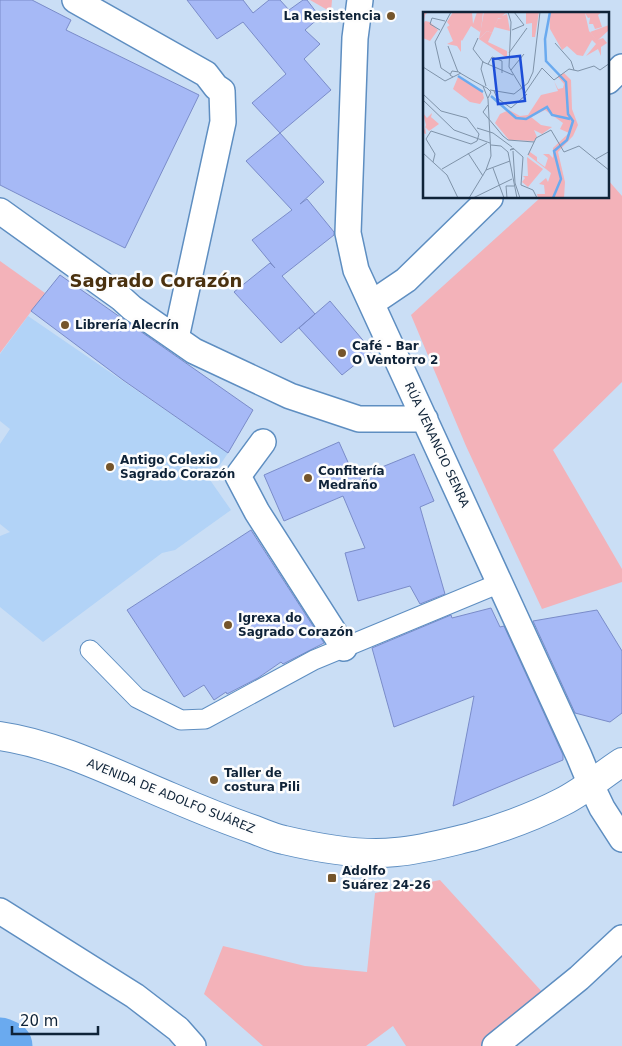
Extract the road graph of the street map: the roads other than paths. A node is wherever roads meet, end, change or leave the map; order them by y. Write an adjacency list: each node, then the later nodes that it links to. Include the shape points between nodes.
1 (75, 0): 8 (street, via 206,74 222,91 223,122)
2 (360, 0): 7 (street, RÚA VENANCIO SENRA, via 355,38 348,233 356,270)
3 (622, 67): 4 (street)
4 (610, 79)
5 (489, 199): 7 (street, via 406,280)
6 (0, 210): 8 (street)
7 (372, 304): 9 (street, RÚA VENANCIO SENRA)
8 (176, 338): 9 (street, via 194,351 298,399 359,419)
9 (425, 420): 11 (street, RÚA VENANCIO SENRA)
10 (263, 442): 12 (street, via 238,476 257,512)
11 (500, 583): 12 (street); 16 (street, RÚA VENANCIO SENRA, via 580,756)
12 (344, 648): 13 (street, via 314,660 205,719 181,720 137,698)
13 (90, 650)
14 (0, 736): 16 (main road, AVENIDA DE ADOLFO SUÁREZ, via 30,742 76,758 219,818 283,840 337,850 396,852 448,843 536,815)
15 (622, 762): 16 (main road, AVENIDA DE ADOLFO SUÁREZ)
16 (590, 785): 17 (street, RÚA VENANCIO SENRA)
17 (622, 839)
18 (0, 911): 20 (street, via 135,996 178,1029)
19 (622, 938): 21 (street, via 579,978)
20 (193, 1046)
21 (495, 1046)

